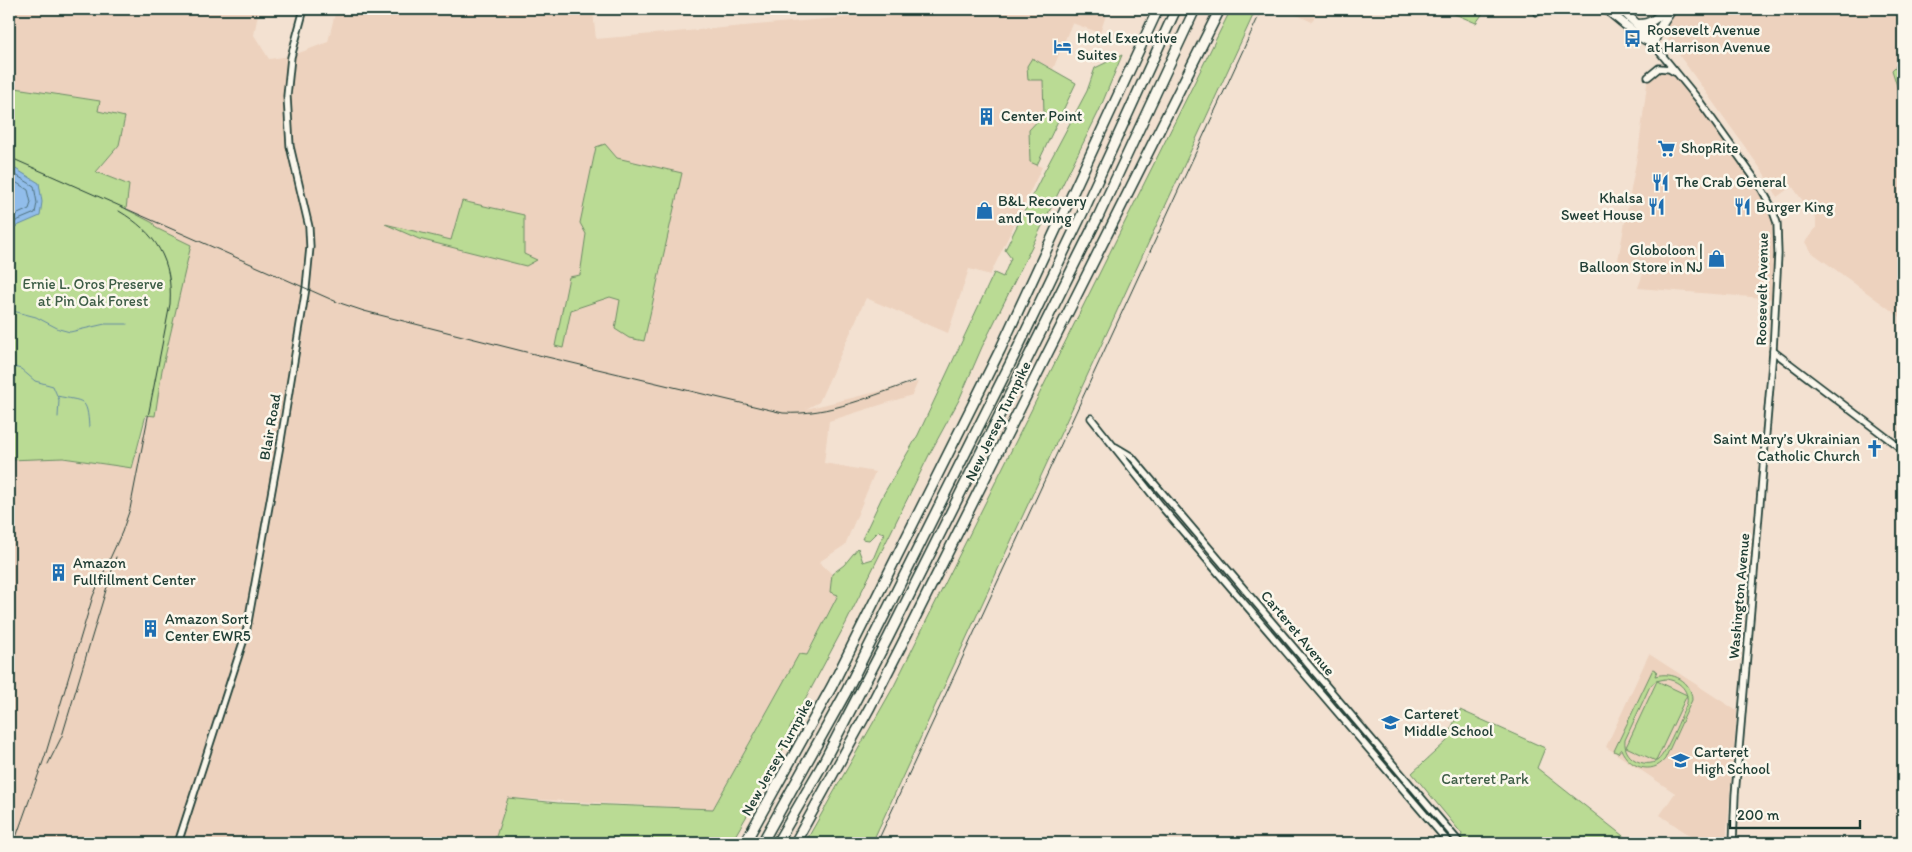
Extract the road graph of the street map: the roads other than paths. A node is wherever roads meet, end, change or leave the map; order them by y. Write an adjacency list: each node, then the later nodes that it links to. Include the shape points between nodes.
1 (304, 9): 18 (street, Blair Road, via 291,58 287,96 290,146 309,227 306,288 246,633)
2 (1158, 9): 19 (highway, New Jersey Turnpike, via 1004,342 836,678)
3 (1176, 9): 20 (highway, New Jersey Turnpike, via 1006,373 846,692)
4 (1194, 9): 21 (highway, New Jersey Turnpike, via 1098,218 989,437 821,767)
5 (1220, 9): 22 (highway, New Jersey Turnpike, via 870,707)
6 (1606, 9): 11 (main road, Roosevelt Avenue, via 1640,38)
7 (1621, 9): 10 (main road, Roosevelt Avenue)
8 (1666, 9): 10 (main road, via 1653,21)
9 (1672, 9): 11 (main road)
10 (1638, 24): 11 (main road, Roosevelt Avenue)
11 (1653, 44): 13 (street, Roosevelt Avenue)
12 (1648, 77): 13 (street, via 1665,68)
13 (1681, 78): 14 (street, Roosevelt Avenue, via 1760,186 1771,206 1778,254)
14 (1773, 351): 17 (street, Roosevelt Avenue); 25 (street, Washington Avenue)
15 (1091, 418): 16 (street, Carteret Avenue)
16 (1112, 444): 23 (street, Carteret Avenue); 24 (street, Carteret Avenue, via 1131,456)
17 (1903, 450)
18 (178, 843)
19 (744, 843)
20 (762, 843)
21 (777, 843)
22 (795, 843)
23 (1449, 843)
24 (1460, 843)
25 (1733, 843)

